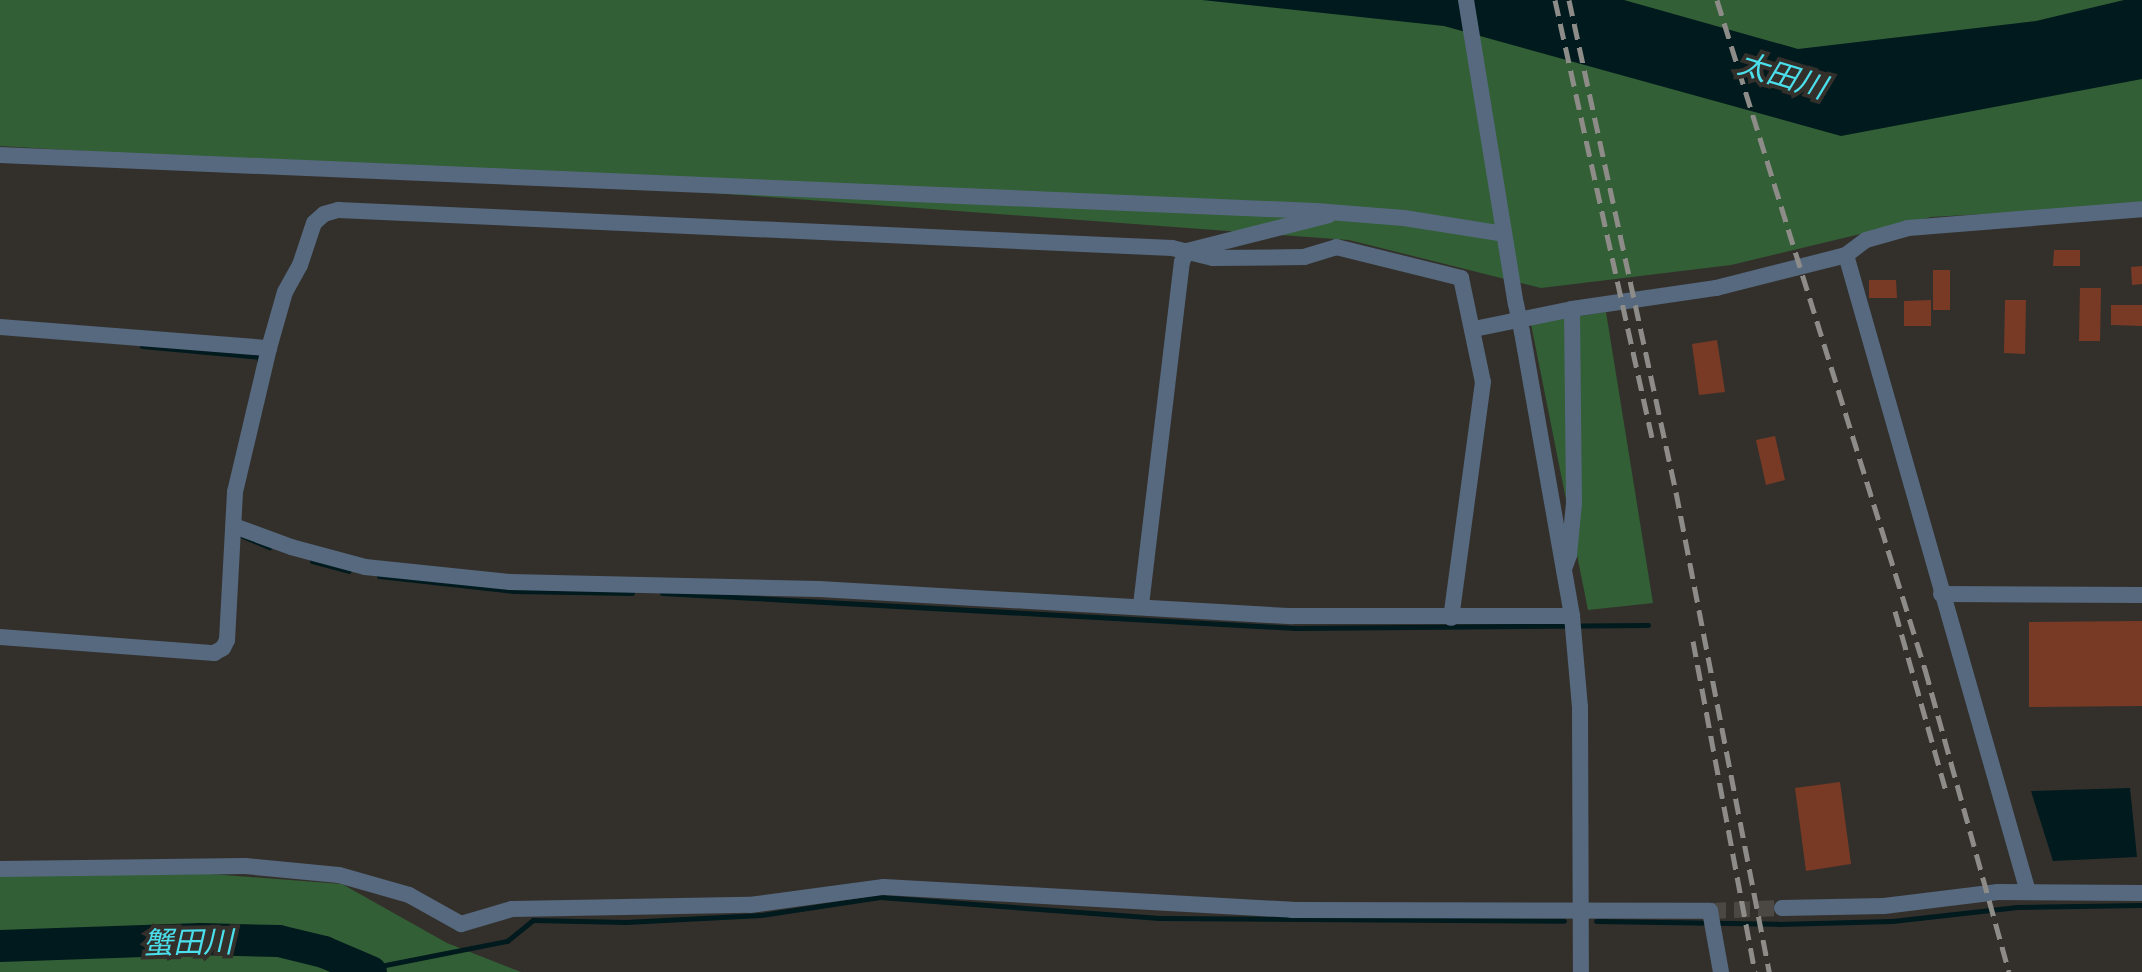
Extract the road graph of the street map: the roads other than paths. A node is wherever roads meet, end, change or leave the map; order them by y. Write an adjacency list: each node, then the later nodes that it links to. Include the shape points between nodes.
1 (1466, 0): 5 (street)
2 (0, 155): 4 (street)
3 (2142, 209): 7 (street, via 1908,228 1866,240)
4 (1338, 213): 5 (street); 6 (street)
5 (1504, 231): 13 (street, bridge)
6 (1187, 251): 10 (street, via 1213,258 1304,257 1336,247 1461,278); 11 (street, via 338,210 314,223); 16 (street)
7 (1846, 255): 8 (street, via 1716,288); 14 (street)
8 (1572, 309): 10 (street); 13 (street, via 1574,503)
9 (0, 327): 11 (street)
10 (1474, 329): 18 (street, via 1483,382)
11 (269, 348): 12 (street, via 235,492)
12 (234, 526): 16 (street, via 334,560 436,577); 19 (street, via 227,640 214,653)
13 (1564, 569): 17 (street)
14 (1941, 594): 15 (street); 21 (street)
15 (2142, 595)
16 (1141, 605): 18 (street, via 1292,616)
17 (1572, 616): 18 (street); 23 (street, via 1580,707)
18 (1451, 618)
19 (0, 637)
20 (0, 869): 23 (street, via 245,866 339,875 409,895 461,924 512,909 750,905 884,887 1292,910)
21 (2028, 892): 22 (street); 24 (street, via 1884,906)
22 (2142, 893)
23 (1580, 908): 25 (street); 26 (street, via 1710,911)
24 (1782, 908)
25 (1581, 972)
26 (1721, 972)

